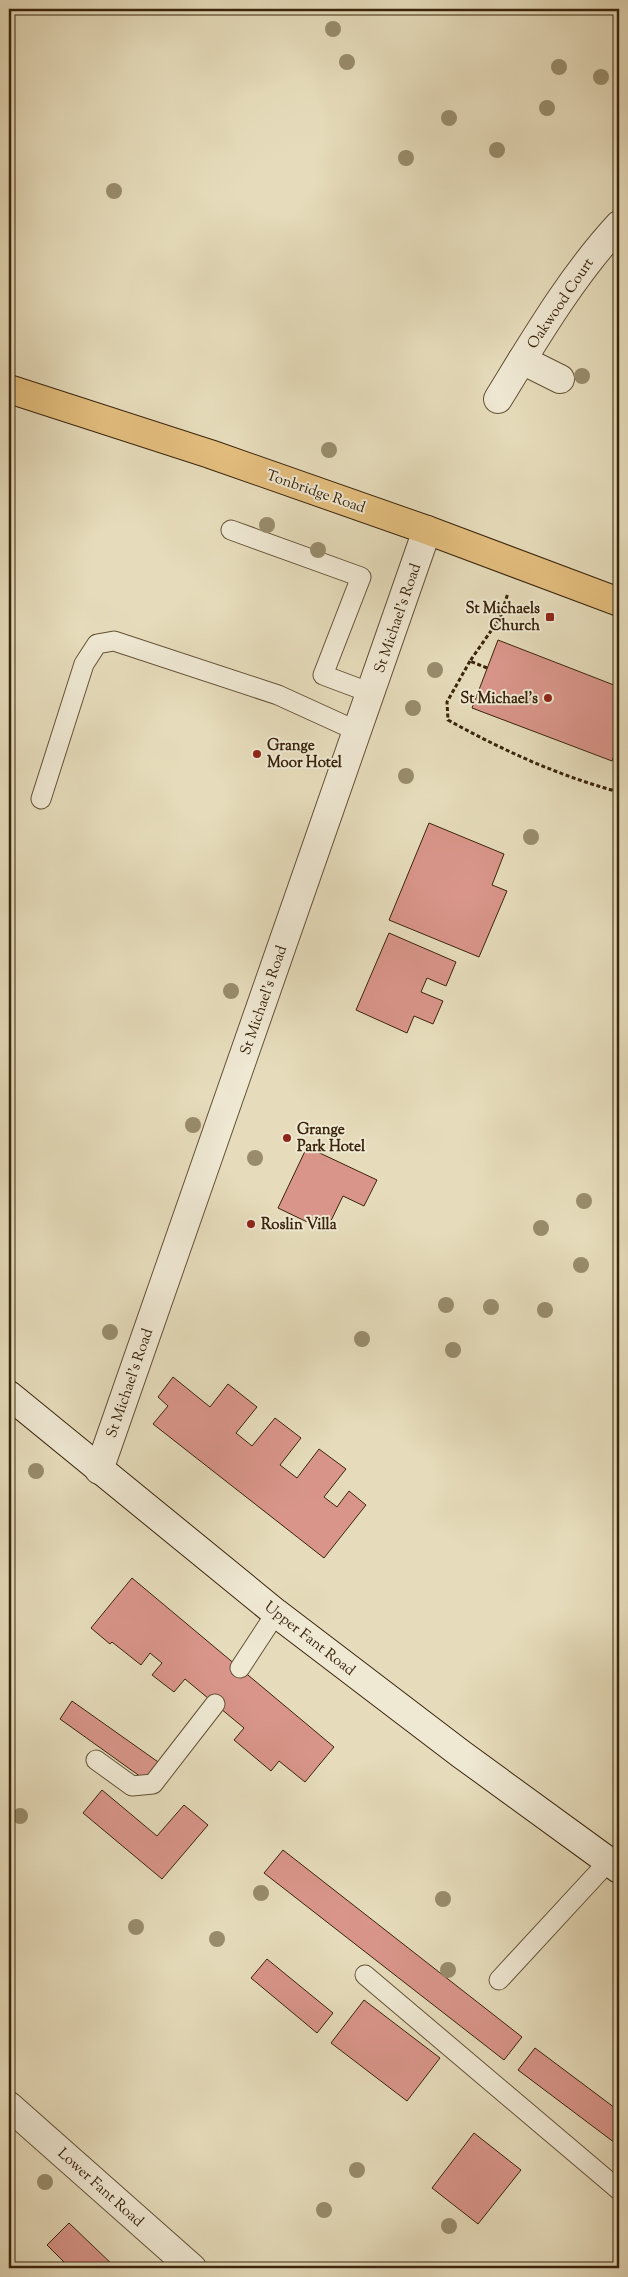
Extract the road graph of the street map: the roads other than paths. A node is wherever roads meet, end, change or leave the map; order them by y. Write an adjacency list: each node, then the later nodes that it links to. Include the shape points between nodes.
1 (619, 225): 2 (street, Oakwood Court, via 587,263)
2 (522, 360): 3 (street, Oakwood Court); 5 (street, Oakwood Court)
3 (560, 379)
4 (9, 389): 7 (main road, Tonbridge Road, via 210,454)
5 (498, 399)
6 (231, 530): 9 (lane, via 361,577 323,675)
7 (427, 530): 8 (main road, Tonbridge Road); 9 (street, St Michael's Road)
8 (619, 602)
9 (370, 693): 10 (street, St Michael's Road)
10 (357, 732): 11 (lane, via 278,694 114,641 97,644 84,664); 13 (street, St Michael's Road)
11 (41, 800)
12 (9, 1395): 13 (street, Upper Fant Road)
13 (99, 1470): 14 (street, Upper Fant Road)
14 (276, 1613): 15 (lane); 18 (street, Upper Fant Road)
15 (240, 1668)
16 (215, 1704): 17 (lane, via 153,1784 132,1786)
17 (96, 1760)
18 (613, 1866): 20 (lane)
19 (365, 1976): 22 (lane)
20 (499, 1980)
21 (9, 2106): 23 (street, Lower Fant Road)
22 (619, 2190)
23 (192, 2268)

